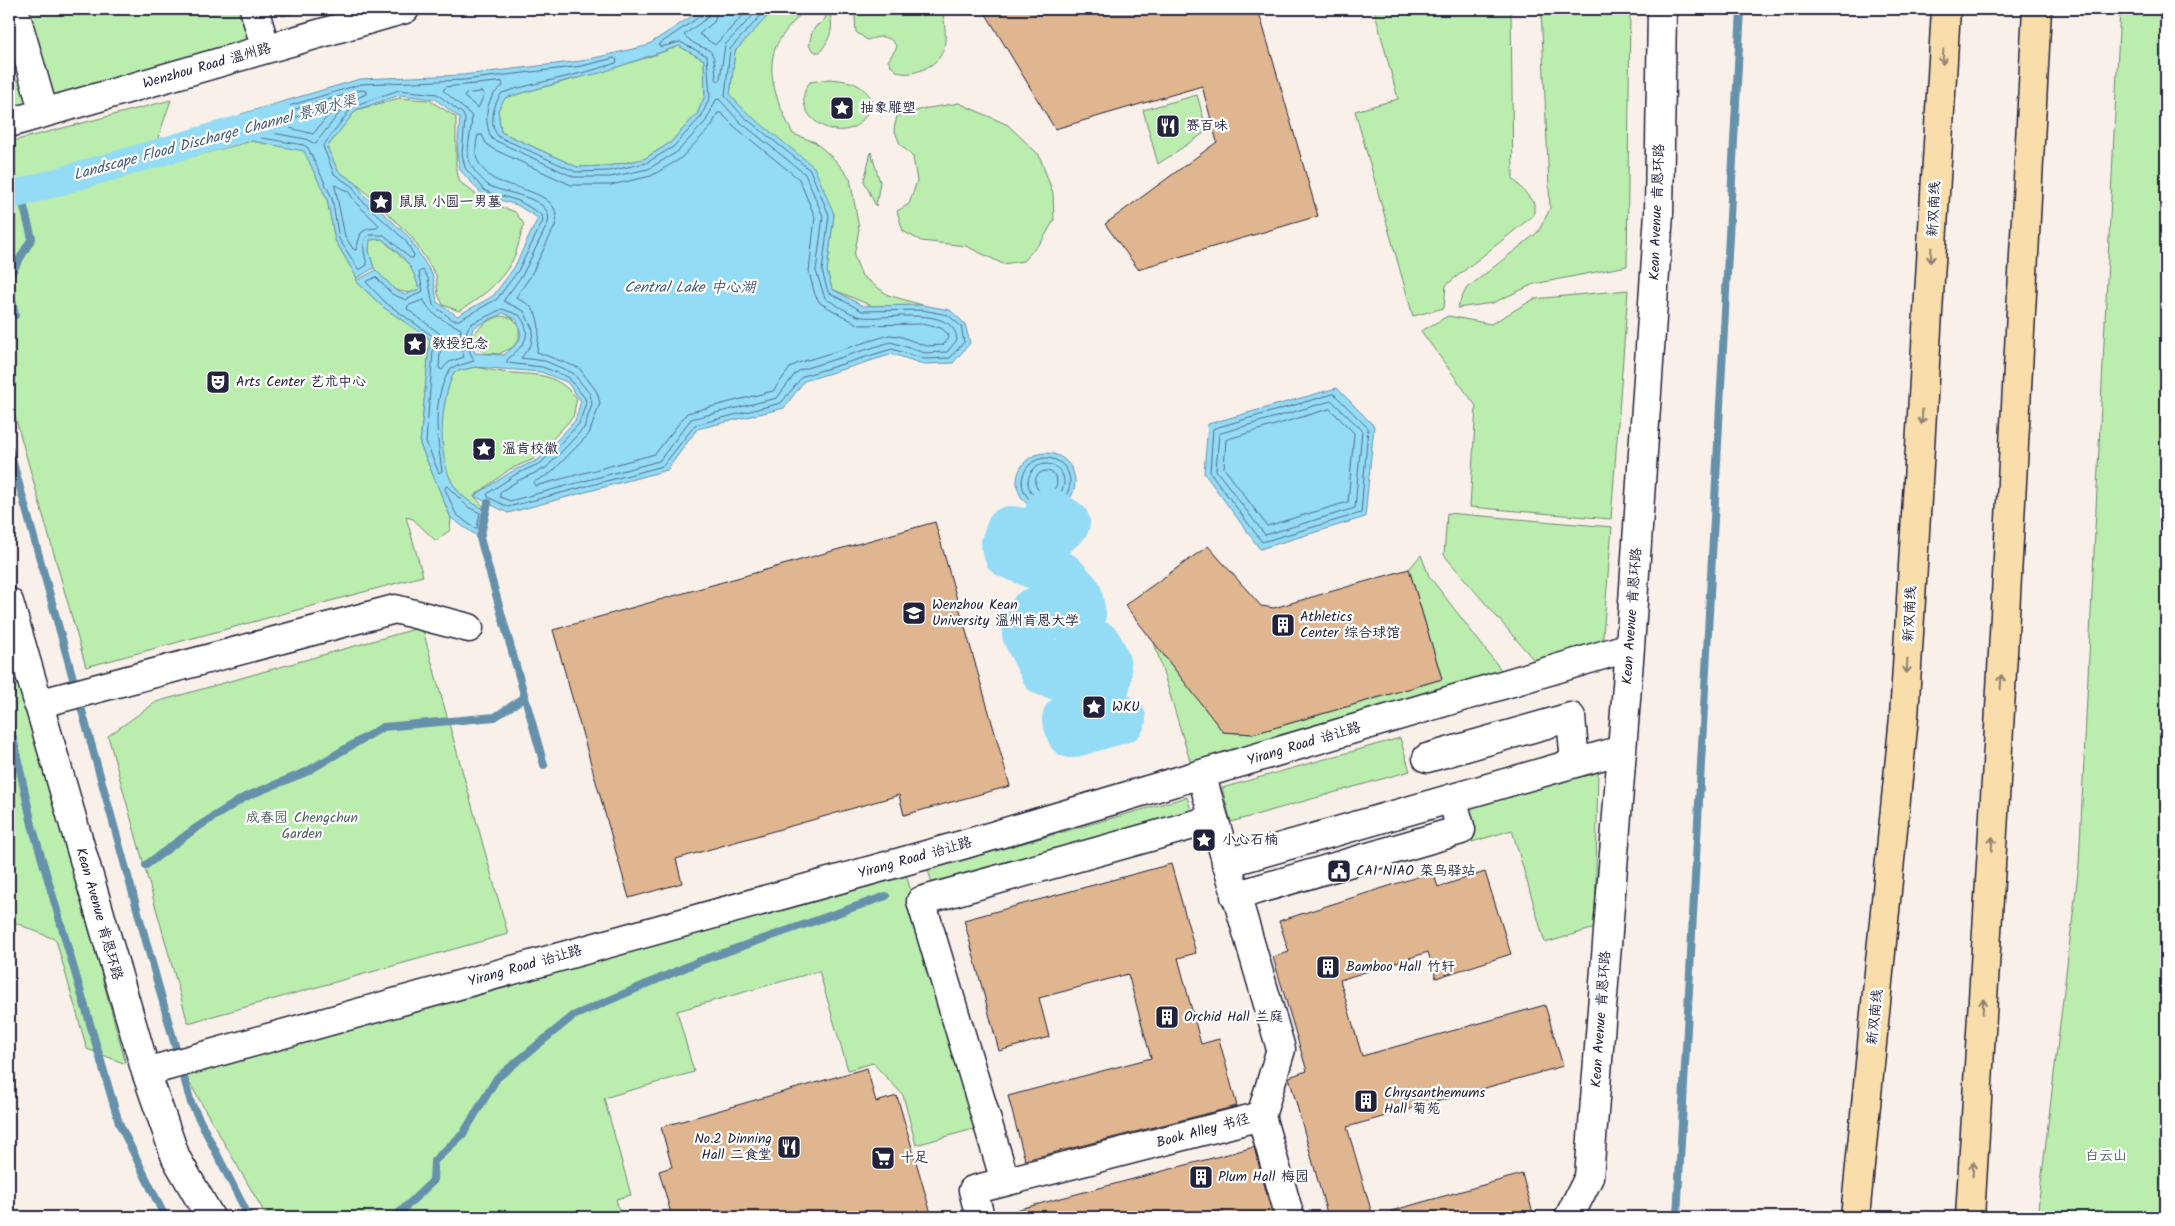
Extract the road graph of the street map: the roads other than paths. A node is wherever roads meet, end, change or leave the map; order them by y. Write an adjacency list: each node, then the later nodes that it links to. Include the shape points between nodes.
1 (14, 9): 8 (street)
2 (254, 9): 7 (street)
3 (405, 9): 7 (street, Wenzhou Road 温州路)
4 (1662, 9): 12 (street, Kean Avenue 肯恩环路, via 1659,213)
5 (1946, 9): 29 (main road, 新双南线, one-way to 29, via 1904,717)
6 (2037, 9): 30 (main road, one-way to 6)
7 (266, 49): 8 (street, Wenzhou Road 温州路)
8 (44, 113): 9 (street, Wenzhou Road 温州路)
9 (9, 123)
10 (9, 602): 13 (street, Kean Avenue 肯恩环路)
11 (469, 628): 13 (street, via 396,609)
12 (1630, 647): 14 (street, Kean Avenue 肯恩环路); 17 (street, Yirang Road 诒让路)
13 (38, 704): 22 (street, Kean Avenue 肯恩环路)
14 (1622, 750): 16 (street); 28 (street, Kean Avenue 肯恩环路, via 1589,1177)
15 (1427, 758): 16 (street, via 1571,717)
16 (1575, 763): 18 (street)
17 (1201, 774): 19 (street, Book Alley 书径); 22 (street, Yirang Road 诒让路, via 962,845)
18 (1452, 798): 20 (street); 21 (street, via 1461,830)
19 (1214, 820): 20 (street, Book Alley 书径); 24 (street, via 921,901)
20 (1226, 863): 21 (street, Book Alley 书径)
21 (1235, 896): 23 (street, Book Alley 书径, via 1281,1049)
22 (154, 1069): 25 (street, Kean Avenue 肯恩环路, via 176,1158)
23 (1261, 1116): 24 (street, Book Alley 书径); 27 (street)
24 (1004, 1181): 26 (street, Book Alley 书径, via 972,1190)
25 (210, 1217)
26 (980, 1217)
27 (1290, 1217)
28 (1569, 1217)
29 (1855, 1217)
30 (1970, 1217)

